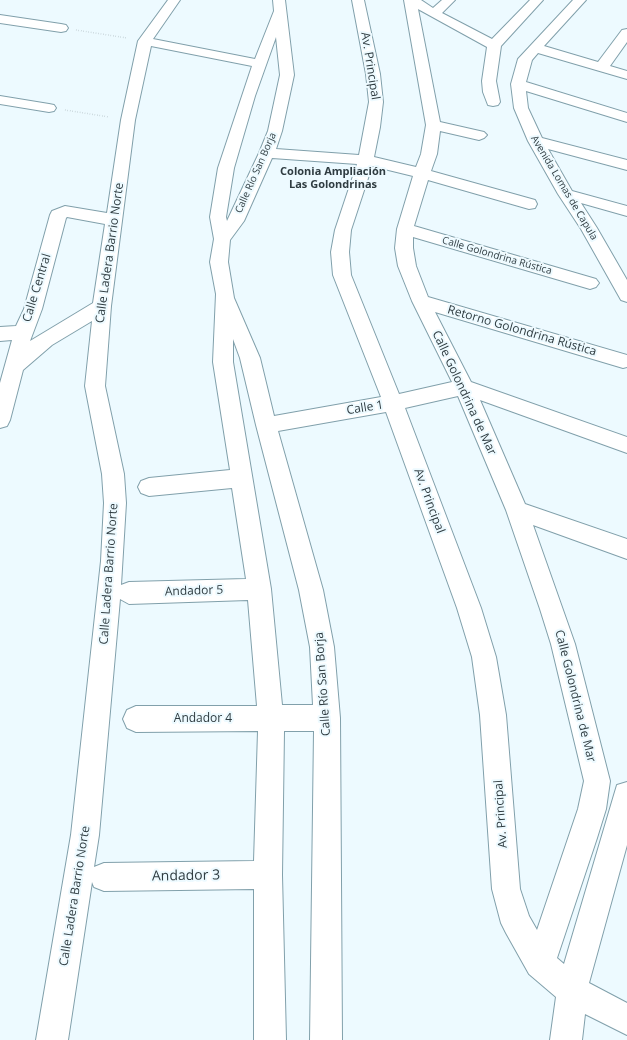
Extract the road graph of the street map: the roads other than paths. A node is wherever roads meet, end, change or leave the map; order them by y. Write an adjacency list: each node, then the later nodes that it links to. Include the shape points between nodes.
1 (174, 0): 12 (street, Calle Ladera Barrio Norte)
2 (358, 0): 27 (street, Av. Principal, via 376,102)
3 (411, 0): 8 (street); 23 (street, Calle Golondrina de Mar)
4 (449, 0): 8 (street)
5 (537, 0): 13 (street)
6 (580, 0): 14 (street, Avenida Lomas de Capula)
7 (279, 2): 15 (street, Calle Río San Borja); 26 (street, Calle Río San Borja, via 286,75 275,131)
8 (434, 14): 13 (street)
9 (0, 19): 10 (street)
10 (61, 28)
11 (627, 33): 16 (street)
12 (145, 41): 15 (street); 33 (street, Calle Ladera Barrio Norte, via 128,120)
13 (494, 45): 20 (street, via 489,81)
14 (536, 48): 16 (street); 18 (street, Avenida Lomas de Capula, via 525,59)
15 (260, 64): 35 (street, Calle Río San Borja, via 226,168 218,217)
16 (601, 68): 17 (street)
17 (627, 75)
18 (518, 84): 22 (street); 25 (street, Avenida Lomas de Capula, via 521,108)
19 (0, 100): 21 (street)
20 (493, 102)
21 (49, 108)
22 (627, 118)
23 (433, 125): 24 (street); 29 (street, Calle Golondrina de Mar, via 429,154)
24 (479, 136)
25 (536, 141): 28 (street); 30 (street, Avenida Lomas de Capula)
26 (267, 153): 27 (street); 35 (street, Calle Río San Borja, via 236,221)
27 (366, 160): 29 (street); 48 (street, Av. Principal, via 344,230 340,252 342,275)
28 (627, 165)
29 (422, 173): 31 (street); 34 (street, Calle Golondrina de Mar)
30 (566, 194): 32 (street); 36 (street, Avenida Lomas de Capula)
31 (529, 204)
32 (627, 211)
33 (115, 220): 42 (street, Calle Ladera Barrio Norte); 43 (street, Calle Central, via 65,211 58,215 33,309)
34 (405, 229): 38 (street, Calle Golondrina Rústica); 41 (street, Calle Golondrina de Mar, via 404,248 407,266)
35 (222, 239): 39 (street, Calle Río San Borja, via 219,262)
36 (606, 259): 37 (street); 40 (street, Avenida Lomas de Capula)
37 (627, 266)
38 (590, 283)
39 (224, 294): 50 (street, Calle Río San Borja, via 250,358); 52 (street, Calle Río San Borja, via 223,362)
40 (627, 296)
41 (421, 301): 45 (street, Retorno Golondrina Rústica); 47 (street, Calle Golondrina de Mar)
42 (102, 306): 46 (street, via 45,340); 67 (street, Calle Ladera Barrio Norte, via 95,386 113,474 115,502 112,561 85,835)
43 (23, 332): 44 (street); 46 (street, Calle Central)
44 (0, 334)
45 (624, 361)
46 (13, 369): 49 (street, Calle Central)
47 (464, 387): 48 (street, Calle 1); 51 (street); 54 (street, Calle Golondrina de Mar)
48 (393, 404): 50 (street, Calle 1); 64 (street, Av. Principal, via 484,657 493,716 506,889 516,923)
49 (0, 420)
50 (266, 425): 59 (street, Calle Río San Borja, via 311,590 322,647)
51 (627, 445)
52 (241, 478): 53 (street); 56 (street, Calle Río San Borja)
53 (149, 487)
54 (517, 510): 55 (street); 64 (street, Calle Golondrina de Mar, via 563,644 597,780 583,838)
55 (627, 548)
56 (259, 589): 57 (street, Andador 5); 60 (street, Calle Río San Borja)
57 (129, 594)
58 (136, 718): 60 (street, Andador 4)
59 (327, 718): 60 (street, Andador 4); 69 (street, Calle Río San Borja)
60 (271, 719): 62 (street, Calle Río San Borja)
61 (627, 795): 65 (street)
62 (268, 875): 63 (street, Andador 3); 68 (street, Calle Río San Borja)
63 (104, 877)
64 (540, 963): 65 (street, Av. Principal)
65 (572, 991): 66 (street, Av. Principal); 70 (street)
66 (627, 1019)
67 (52, 1040)
68 (270, 1040)
69 (326, 1040)
70 (566, 1040)

